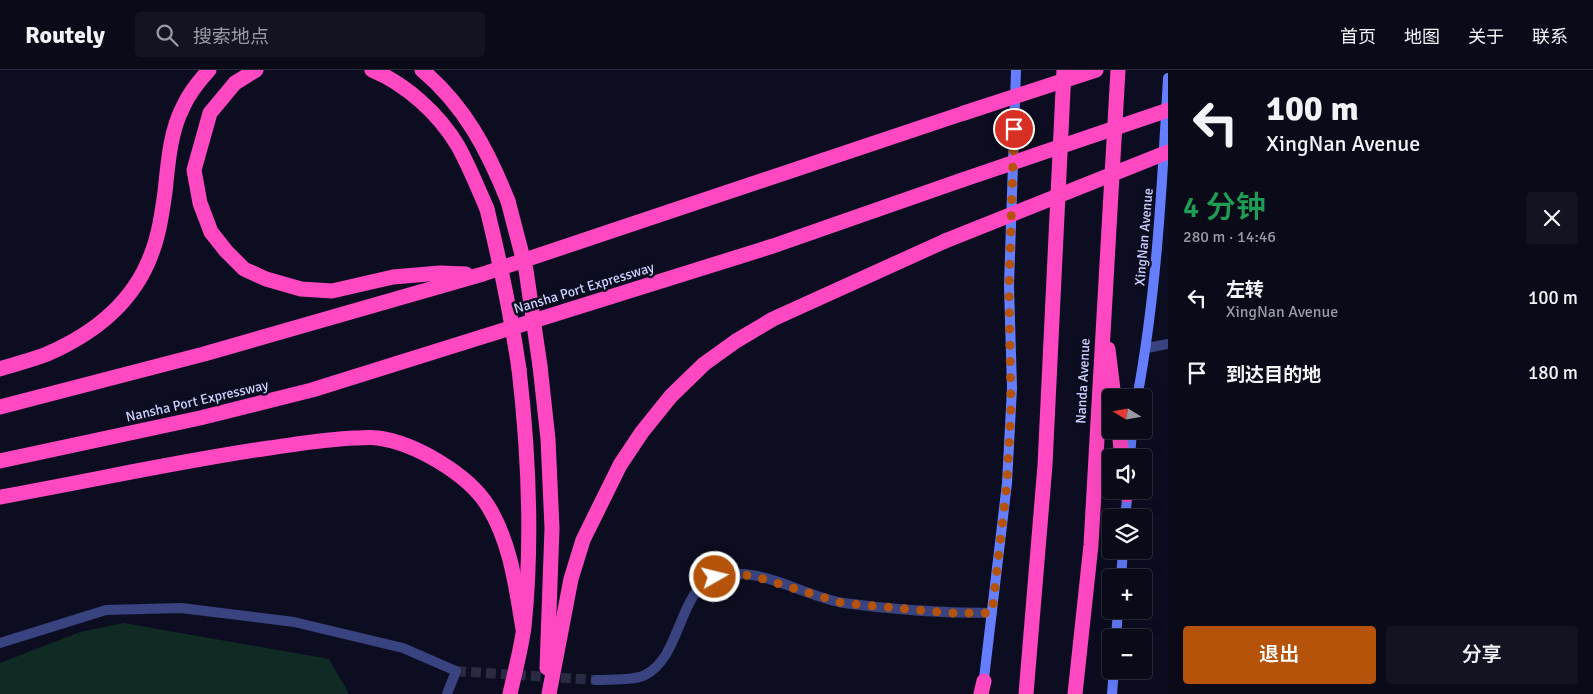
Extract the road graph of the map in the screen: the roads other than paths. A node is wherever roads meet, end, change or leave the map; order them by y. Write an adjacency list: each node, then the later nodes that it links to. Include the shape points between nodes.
1 (209, 70): 16 (highway, via 182,108 168,166 162,214 151,255 134,287 114,313 84,336 46,354)
2 (256, 70): 12 (highway, via 235,83 210,113 194,170 200,203 211,232 244,269 301,289 332,291 393,278 440,273)
3 (372, 70): 23 (highway, bridge, via 410,92 438,119 457,145 487,209 511,313 525,421 530,512)
4 (422, 70): 30 (highway, bridge, via 473,127 491,159 508,201 526,270 548,439 552,528)
5 (1016, 70): 22 (main road, via 1009,286 1012,388 1007,483)
6 (1064, 70): 31 (highway, via 1044,465)
7 (1096, 70): 12 (highway, bridge)
8 (1118, 70): 13 (highway, Nanda Avenue)
9 (1168, 78): 15 (main road, XingNan Avenue, via 1158,252)
10 (1168, 110): 20 (highway, Nansha Port Expressway, bridge, via 773,246 312,390)
11 (1168, 152): 30 (highway, bridge, via 945,241 773,319 704,364 671,396 642,432 620,465 583,540 570,579)
12 (483, 274): 19 (highway, via 204,354)
13 (1103, 314): 17 (highway); 32 (highway, Nanda Avenue, via 1091,545)
14 (1168, 344): 15 (street)
15 (1146, 348): 18 (main road, XingNan Avenue)
16 (0, 369)
17 (1113, 389)
18 (1139, 389)
19 (0, 407)
20 (0, 461)
21 (0, 496): 23 (highway, via 213,456 331,439 378,438 410,447 440,461 470,484 488,505 513,569)
22 (992, 613): 26 (street, via 949,613 842,603 736,573 715,577 699,589 684,613 671,647 656,668 644,676); 27 (main road)
23 (523, 629): 29 (highway)
24 (0, 643): 28 (street, via 106,610 181,608 237,614 294,622 403,648 456,671)
25 (1113, 679): 33 (main road)
26 (596, 680)
27 (982, 690)
28 (447, 694)
29 (510, 694)
30 (548, 694)
31 (1026, 694)
32 (1075, 694)
33 (1112, 694)

